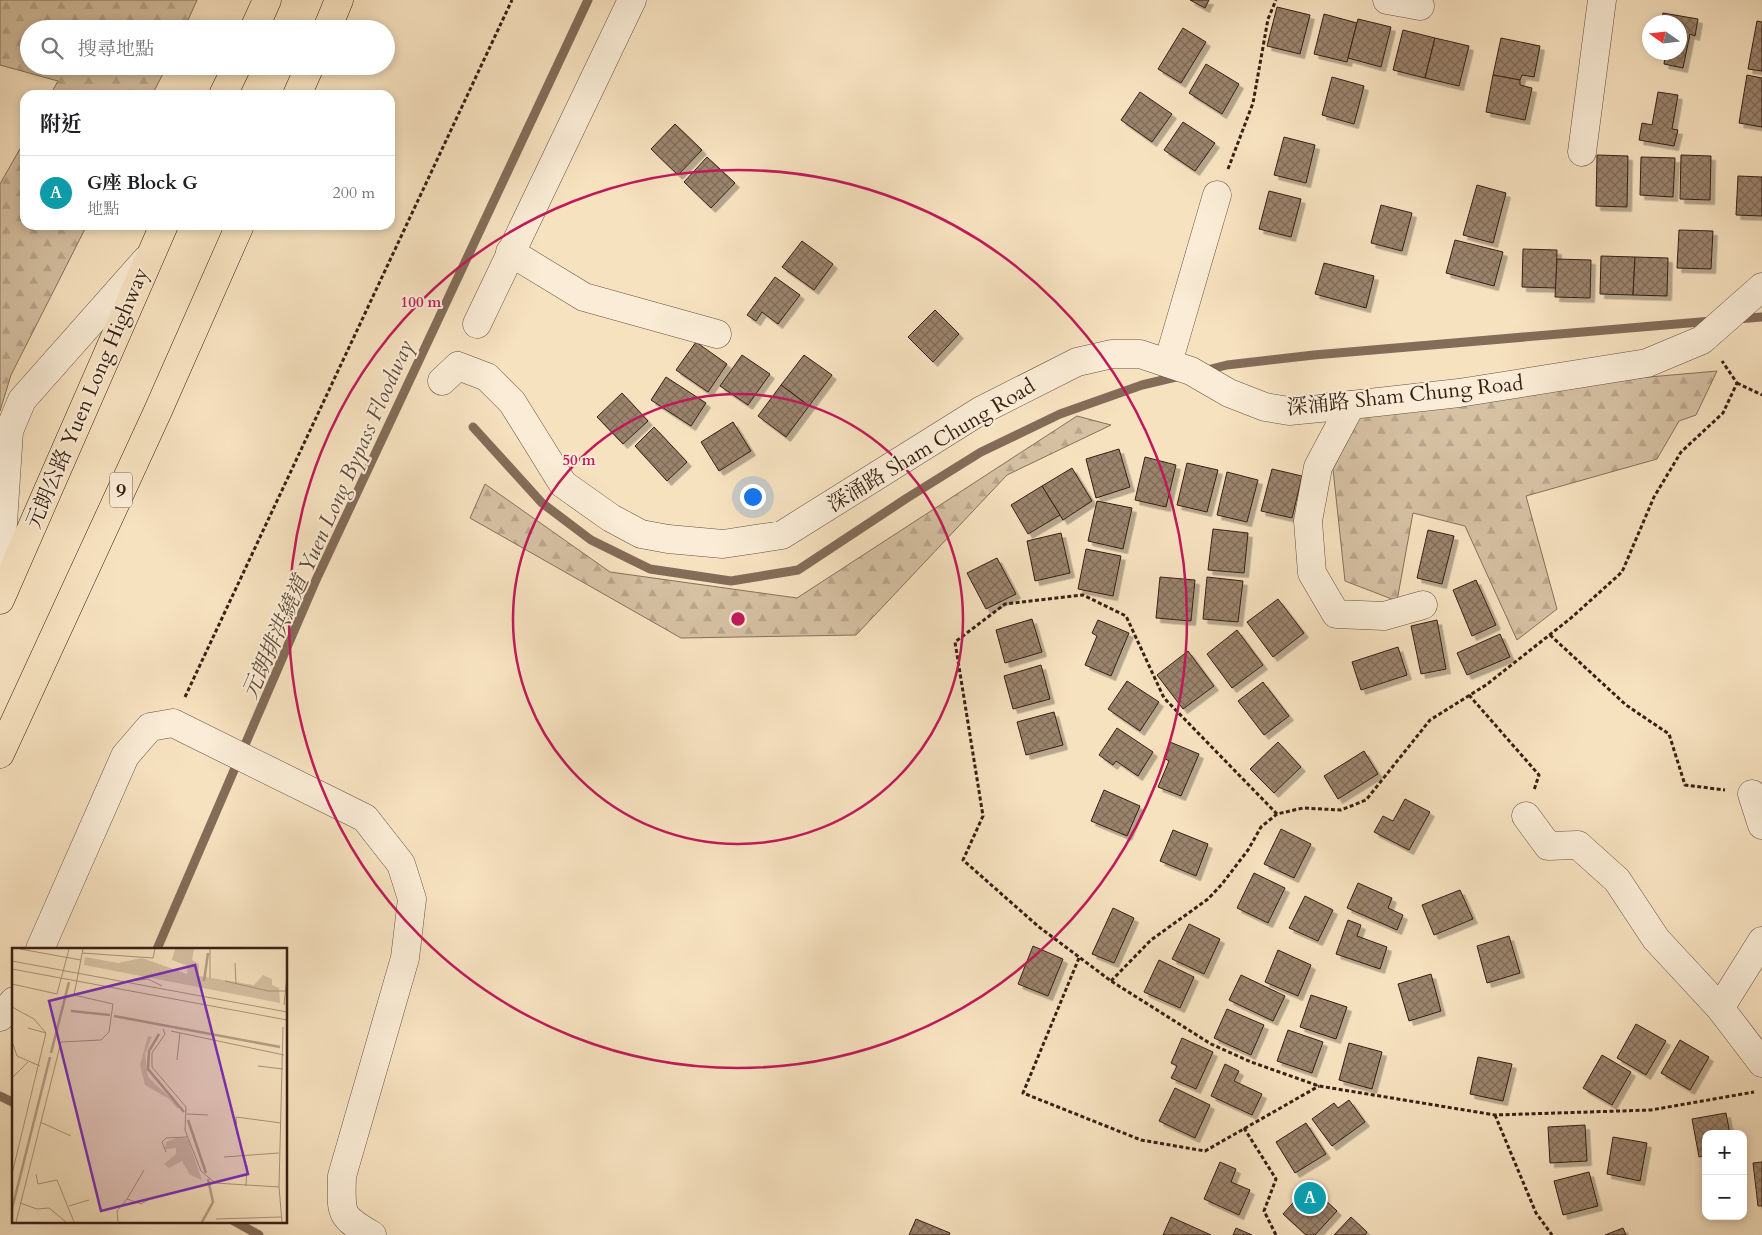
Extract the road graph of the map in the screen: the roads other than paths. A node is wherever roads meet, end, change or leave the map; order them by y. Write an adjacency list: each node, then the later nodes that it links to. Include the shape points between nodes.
1 (267, 0): 7 (highway)
2 (340, 0): 8 (highway)
3 (632, 0): 17 (street)
4 (1387, 0): 6 (street)
5 (1602, 0): 13 (street)
6 (1420, 6)
7 (258, 20)
8 (331, 20)
9 (232, 75): 11 (highway)
10 (306, 75): 12 (highway)
11 (225, 90)
12 (299, 90)
13 (1582, 152)
14 (1217, 195): 22 (street)
15 (162, 230): 18 (highway, 元朗公路 Yuen Long Highway)
16 (238, 230): 28 (highway, 9)
17 (510, 252): 20 (street); 21 (street, via 584,297)
18 (149, 257): 25 (street, via 22,400 9,431); 26 (highway, 元朗公路 Yuen Long Highway)
19 (1755, 294): 24 (street, 深涌路 Sham Chung Road, via 1702,340 1647,363 1459,393)
20 (477, 324)
21 (717, 334)
22 (1168, 363): 23 (street, 深涌路 Sham Chung Road, via 1140,354 1112,354 1076,362 980,411 782,535 723,544 641,534 611,518 563,484 512,402 487,377 458,366); 24 (street, 深涌路 Sham Chung Road, via 1265,407 1289,411)
23 (442, 381)
24 (1351, 405): 27 (street, via 1318,467 1308,521 1312,572 1336,614 1384,616)
25 (0, 569)
26 (0, 600)
27 (1423, 605)
28 (0, 754)
29 (1752, 794): 31 (street)
30 (1526, 816): 35 (street, via 1548,846 1578,845 1617,880 1656,939)
31 (1762, 825)
32 (1762, 941): 35 (street)
33 (40, 948): 38 (street, via 125,756 150,727 173,723 365,818 401,864 412,899 405,958 342,1176 341,1207 349,1222)
34 (12, 1003): 36 (street)
35 (1720, 1008): 37 (street)
36 (0, 1017)
37 (1762, 1063)
38 (372, 1235)

